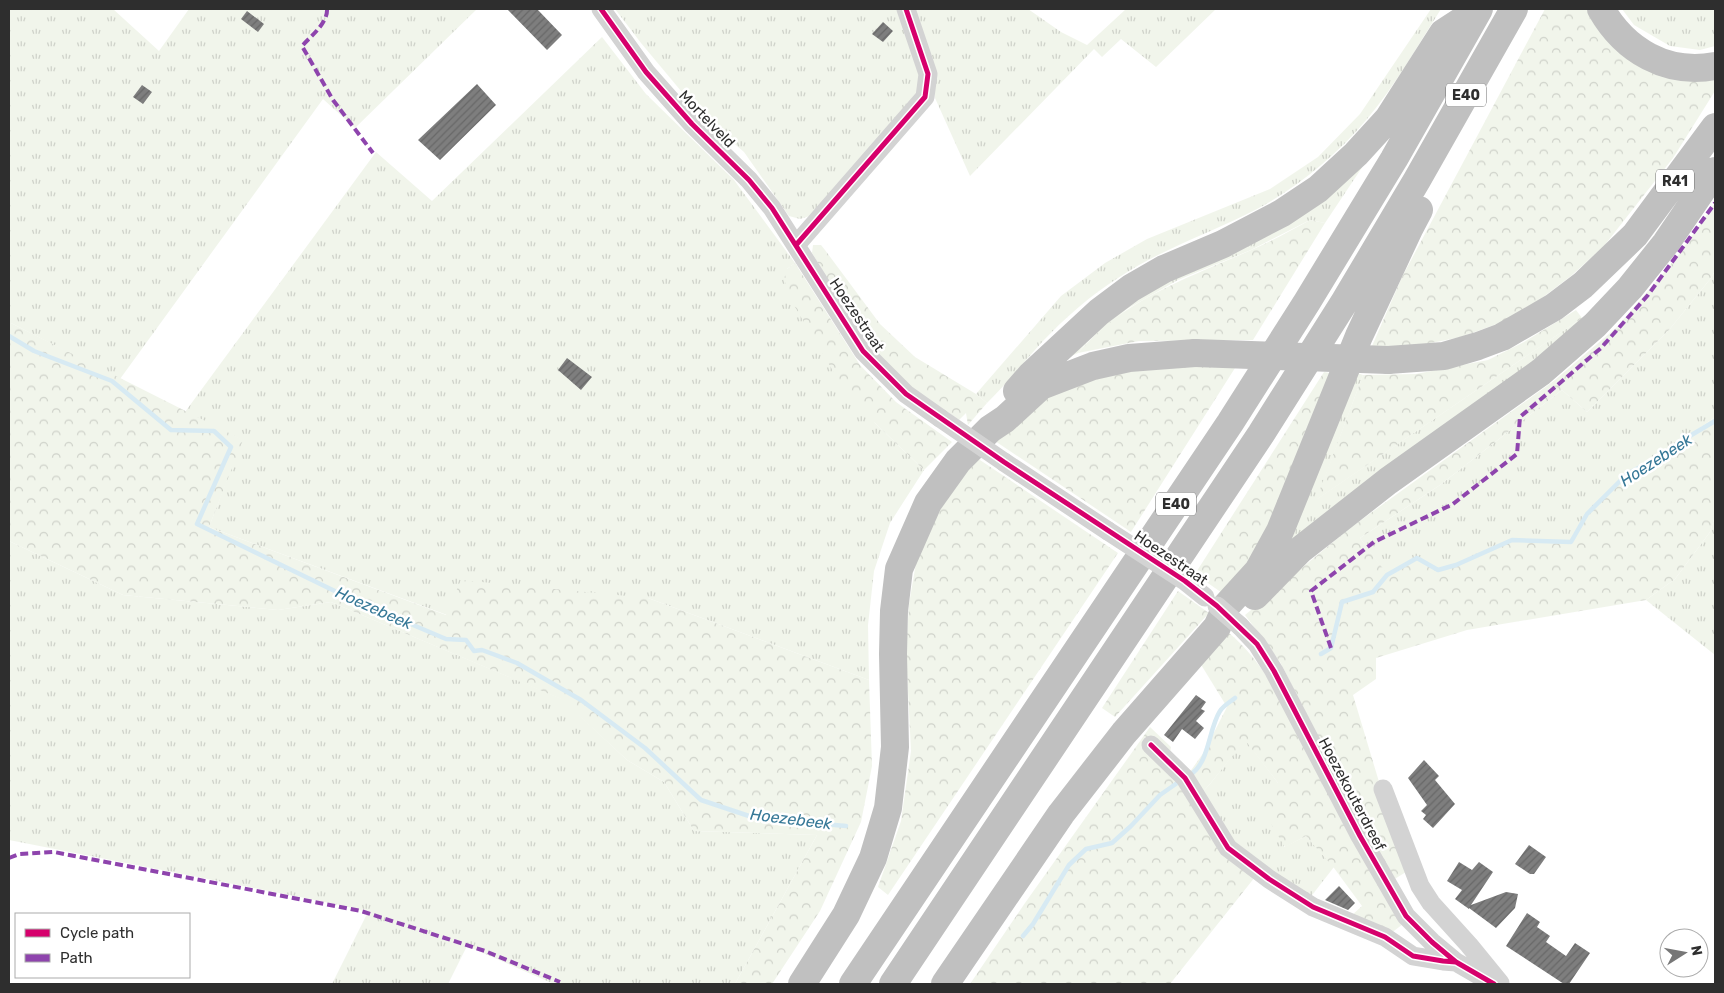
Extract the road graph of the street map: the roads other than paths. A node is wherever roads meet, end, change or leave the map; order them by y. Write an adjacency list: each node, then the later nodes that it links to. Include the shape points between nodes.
1 (601, 9): 10 (street, Mortelveld, via 646,72 692,124 749,180)
2 (906, 9): 10 (street, via 928,74 925,97)
3 (1514, 9): 9 (highway, E40)
4 (1601, 9): 6 (highway, via 1624,40 1655,60 1696,69)
5 (1478, 10): 11 (highway, via 1443,33 1388,119 1318,189 1274,218 1164,269 1131,288 1099,312 1031,375 998,412); 17 (highway, E40, via 1308,302)
6 (1715, 66)
7 (1715, 127): 11 (highway, R41, bridge, via 1635,235 1584,285 1554,307 1502,337 1444,356 1388,360 1195,353 1130,358 1093,366 1041,386)
8 (1715, 171): 12 (highway, R41, via 1666,243 1596,325 1540,372 1396,475 1300,550 1235,616)
9 (1417, 180): 12 (highway, via 1422,205 1359,336 1280,531 1258,571); 18 (highway, E40, via 1260,434)
10 (796, 245): 12 (street, Hoezestraat, bridge, via 863,351 906,394 1185,581)
11 (990, 429): 16 (highway, via 958,461 928,503 899,569 892,654 895,747 888,808 873,858 846,915)
12 (1220, 614): 15 (street, Hoezekouterdreef, via 1257,644 1274,671 1360,836 1406,916); 19 (highway, via 1061,814)
13 (1151, 745): 15 (street, Hoezekouterdreef, via 1185,778 1228,848 1269,879 1313,907 1385,937 1413,956)
14 (1383, 789): 21 (street, Hoezekouterdreef, via 1420,886)
15 (1456, 962): 20 (street, Hoezekouterdreef)
16 (802, 984)
17 (853, 984)
18 (893, 984)
19 (945, 984)
20 (1494, 984)
21 (1500, 984)

